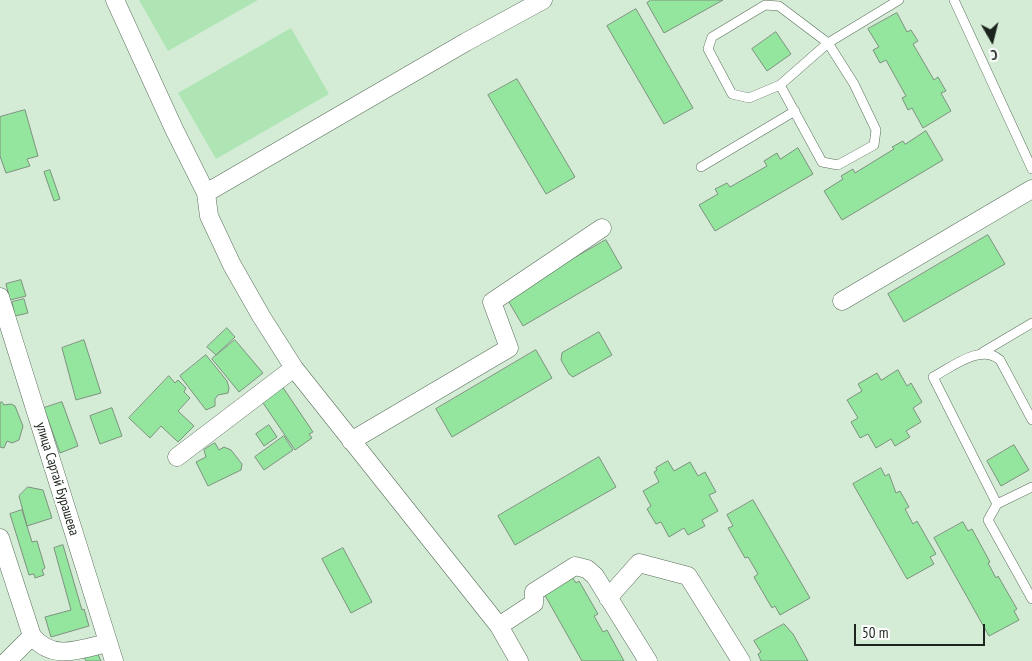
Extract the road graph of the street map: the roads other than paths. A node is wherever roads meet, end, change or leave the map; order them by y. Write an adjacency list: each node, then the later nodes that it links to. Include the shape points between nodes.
1 (115, 0): 11 (street)
2 (542, 0): 11 (street)
3 (899, 0): 5 (lane)
4 (954, 0): 9 (lane)
5 (828, 43): 6 (lane); 6 (lane, via 779,6 766,5 712,36 708,49 732,94 749,98); 7 (lane, via 854,84 876,130 874,145 838,166 822,162)
6 (780, 85): 7 (lane)
7 (795, 111): 8 (lane)
8 (701, 167)
9 (1032, 169)
10 (1032, 189): 14 (street)
11 (206, 193): 17 (street, via 210,216 232,265)
12 (602, 228): 19 (street, via 492,302 509,348)
13 (0, 297): 28 (street, улица Сартай Бурашева)
14 (842, 301)
15 (1032, 323): 16 (lane)
16 (982, 353): 18 (lane, via 993,354 1000,360); 22 (lane, via 933,377)
17 (294, 368): 19 (street); 20 (street)
18 (1032, 420)
19 (351, 441): 26 (street)
20 (177, 457)
21 (1032, 487): 22 (lane)
22 (998, 504): 25 (lane, via 988,520)
23 (0, 538): 27 (street)
24 (608, 598): 26 (street, via 595,576 587,569 575,566 534,592 534,603); 32 (street); 33 (street, via 638,563 688,576)
25 (1032, 599)
26 (499, 626): 31 (street)
27 (32, 636): 28 (street, via 40,647 52,653 66,653); 29 (street)
28 (107, 643): 30 (street, улица Сартай Бурашева)
29 (7, 661)
30 (114, 661)
31 (520, 661)
32 (648, 661)
33 (741, 661)

